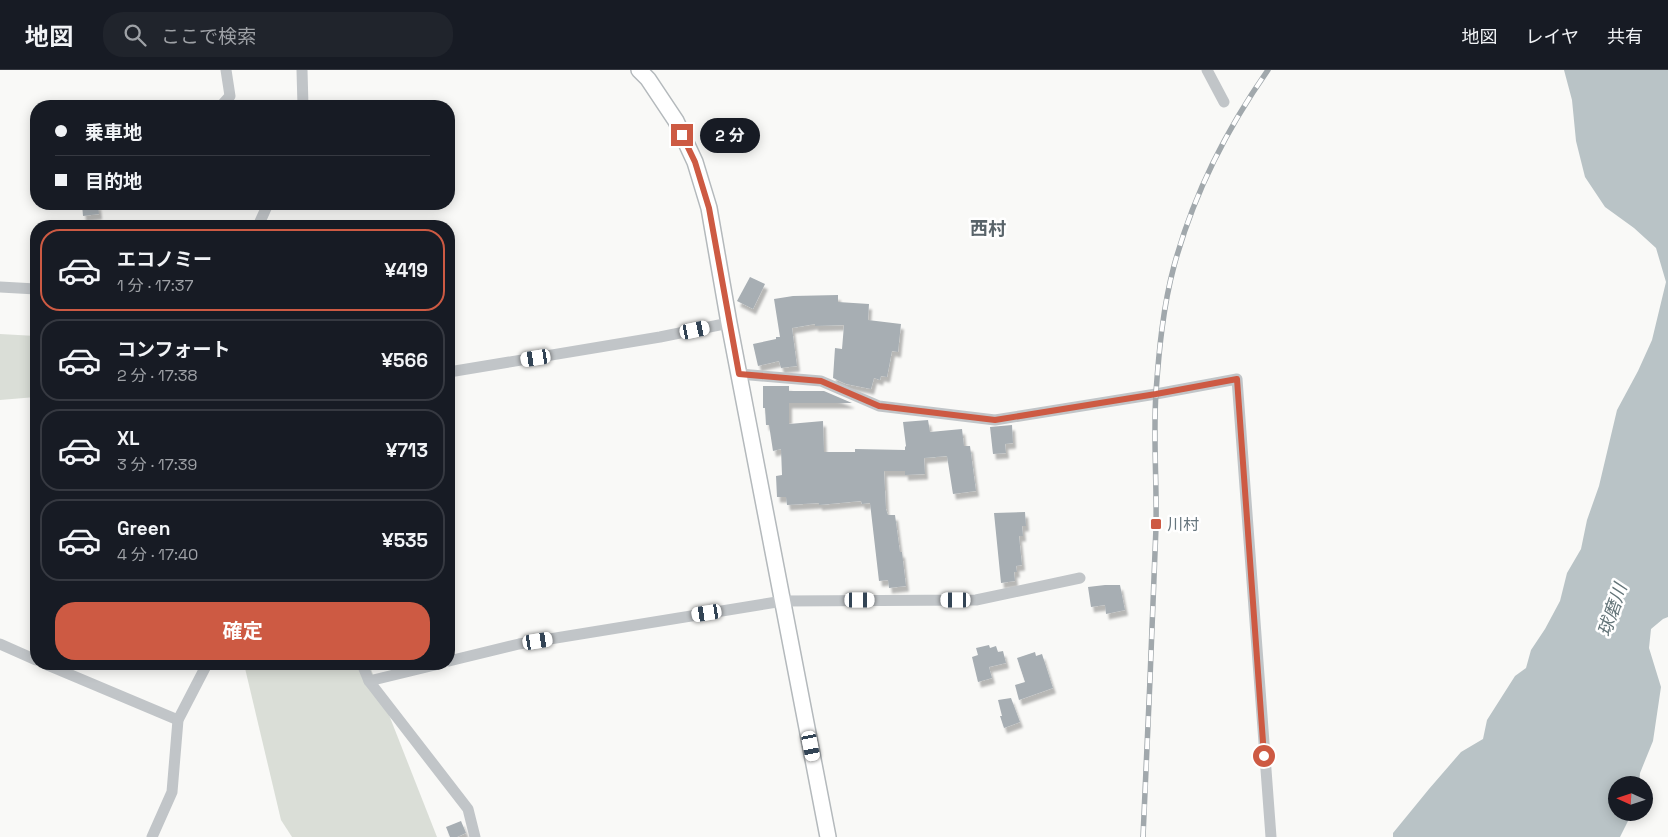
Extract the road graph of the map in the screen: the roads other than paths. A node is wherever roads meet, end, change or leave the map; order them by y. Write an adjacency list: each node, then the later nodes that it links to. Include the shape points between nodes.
1 (226, 70): 5 (street, via 230,96)
2 (302, 70): 6 (street)
3 (640, 70): 10 (street, via 676,121 695,162 709,208)
4 (1207, 70): 7 (street)
5 (226, 100)
6 (303, 100)
7 (1224, 102)
8 (0, 287): 9 (street)
9 (30, 289)
10 (729, 323): 11 (street); 12 (street)
11 (455, 371)
12 (739, 374): 14 (street); 27 (street, via 821,381 879,406 995,420 1237,379)
13 (1080, 578): 14 (street, via 976,600)
14 (783, 601): 17 (street, via 519,644); 26 (street)
15 (0, 644): 16 (street)
16 (30, 657)
17 (455, 660)
18 (59, 670): 23 (street)
19 (204, 670): 23 (street)
20 (364, 670): 22 (street)
21 (414, 670): 22 (street)
22 (369, 681): 25 (street, via 468,809)
23 (178, 720): 24 (street, via 172,792)
24 (152, 837)
25 (475, 837)
26 (828, 837)
27 (1271, 837)

